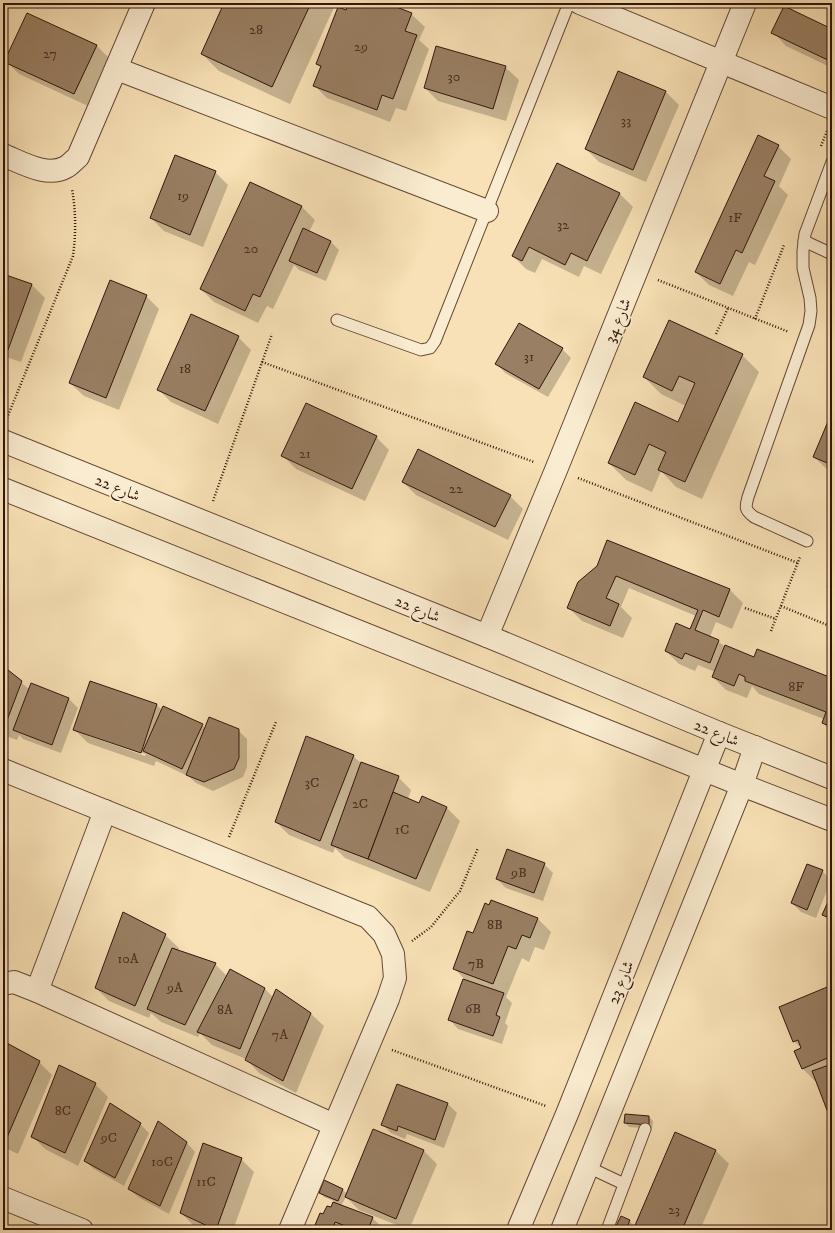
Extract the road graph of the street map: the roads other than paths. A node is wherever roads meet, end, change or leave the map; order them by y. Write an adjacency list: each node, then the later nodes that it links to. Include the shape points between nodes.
1 (144, 3): 6 (street)
2 (569, 3): 10 (lane)
3 (580, 3): 5 (street)
4 (745, 3): 5 (street, شارع 34)
5 (722, 62): 7 (street); 17 (street, شارع 34)
6 (117, 68): 8 (street, via 78,157 65,168 50,171 35,168); 10 (street)
7 (832, 108)
8 (3, 155)
9 (832, 162): 11 (lane)
10 (487, 211): 13 (lane, via 430,348 421,350)
11 (804, 242): 12 (lane); 16 (lane, via 803,268 811,311 809,325 746,506 754,517)
12 (832, 254)
13 (337, 320)
14 (4, 431): 17 (street, شارع 22, via 206,523)
15 (3, 489): 21 (street)
16 (807, 541)
17 (487, 636): 18 (street, شارع 22)
18 (719, 733): 19 (street, شارع 22); 21 (street, شارع 23)
19 (755, 747): 22 (street, شارع 22); 23 (street)
20 (3, 770): 24 (street)
21 (704, 770): 23 (street); 36 (street, شارع 23)
22 (832, 778)
23 (742, 785): 25 (street); 30 (street)
24 (106, 811): 27 (street); 28 (street, via 368,917 384,934 393,954 395,978)
25 (832, 820)
26 (3, 984): 27 (street, via 14,982)
27 (37, 991): 28 (street)
28 (334, 1125): 35 (street)
29 (645, 1129): 31 (lane)
30 (588, 1167): 31 (lane); 37 (street)
31 (624, 1184): 38 (lane)
32 (3, 1198): 33 (street)
33 (49, 1224): 34 (street)
34 (82, 1230)
35 (290, 1230)
36 (518, 1230)
37 (562, 1230)
38 (607, 1230)

